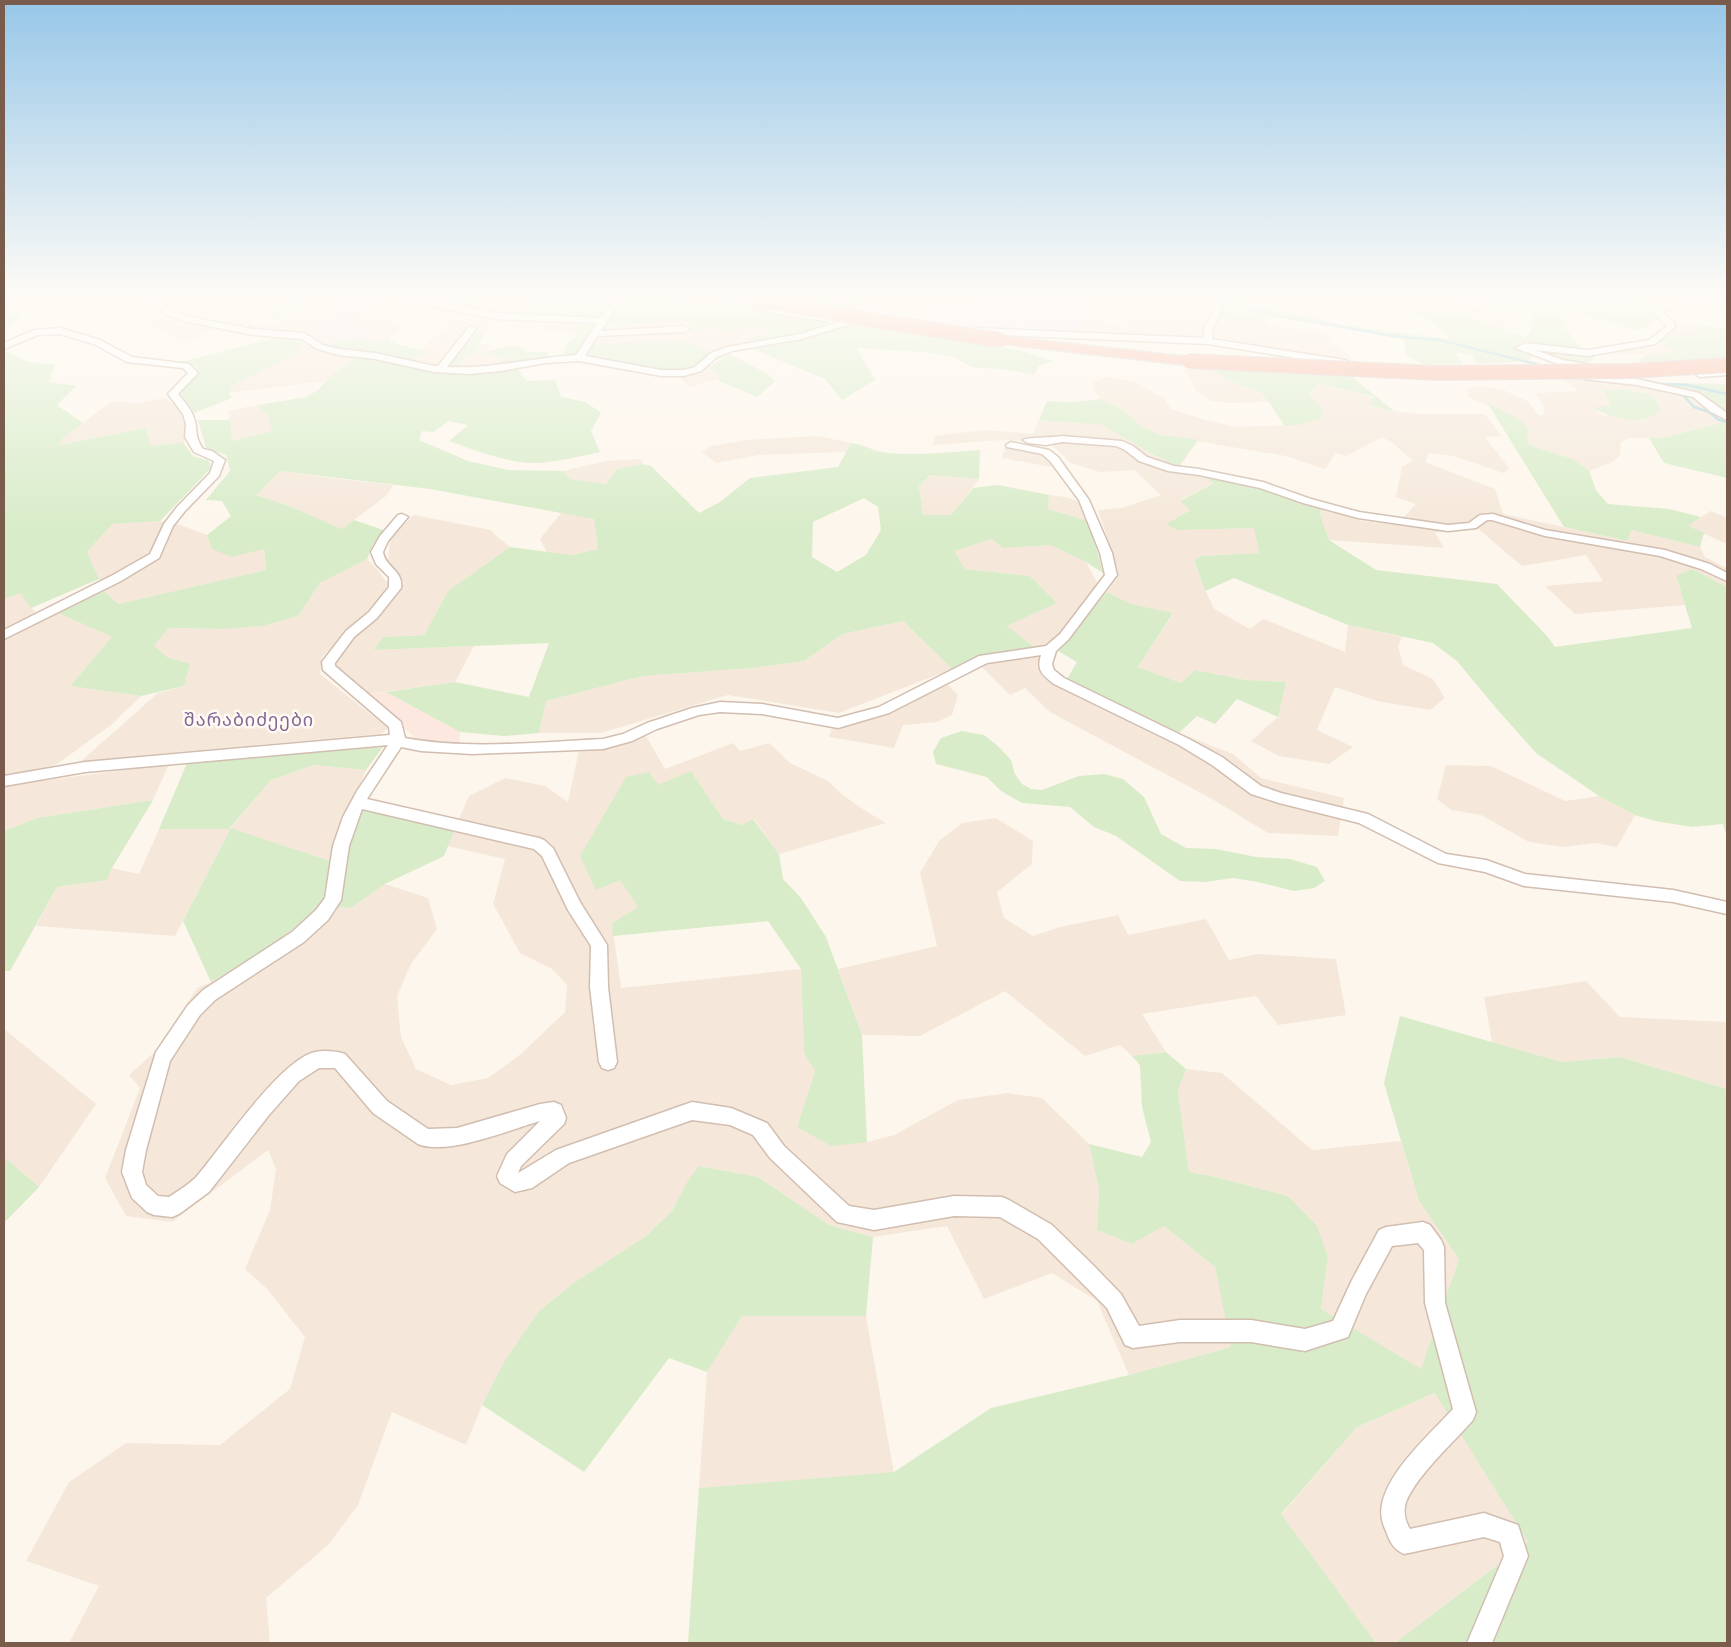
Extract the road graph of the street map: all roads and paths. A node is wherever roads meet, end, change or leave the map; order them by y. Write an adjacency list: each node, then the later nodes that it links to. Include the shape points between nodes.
1 (191, 375): 10 (street, via 173,394 187,411 192,427 190,437 199,452 220,460 215,474 180,509 168,526 155,556)
2 (1569, 375): 5 (street)
3 (1617, 375): 5 (street)
4 (1669, 375): 6 (street)
5 (1619, 378): 6 (street)
6 (1637, 382): 7 (street, via 1696,395)
7 (1727, 417)
8 (402, 517): 12 (street, via 377,552 380,561 393,573 397,584 395,588 328,662 328,667 396,725)
9 (1727, 577): 11 (street, via 1705,565 1671,555 1617,543 1545,533 1493,517 1484,517 1472,526 1448,528 1358,515 1263,485 1172,470 1143,459 1118,443 1062,439 1014,441 1011,445 1045,452 1054,459 1084,500 1109,562 1111,575 1064,637)
10 (4, 635)
11 (1050, 649): 12 (street, via 984,659 884,710 838,723 762,710 720,707 697,711 603,744 472,749); 15 (street, via 1045,664 1048,672 1059,681 1184,742 1256,790 1363,818 1443,859 1486,866 1524,880 1673,896)
12 (398, 741): 13 (street, via 283,748 84,767); 14 (street)
13 (4, 781)
14 (359, 803): 16 (street, via 539,844 548,852 574,906 600,944 599,987); 17 (street, via 346,827 333,900 328,907 298,937 210,995 194,1010 162,1058 132,1172 139,1191 154,1205 172,1207 202,1186 293,1075 316,1060 339,1060 380,1107 425,1138 457,1137 554,1111 557,1118 514,1160 507,1176 515,1183 525,1182 563,1156 692,1111 730,1116 760,1129 777,1152 844,1215 874,1220 954,1206 1002,1207 1045,1232 1086,1272 1114,1301 1132,1337 1180,1331 1251,1331 1305,1340 1340,1329 1386,1237 1422,1232 1434,1247 1435,1303 1464,1412 1394,1500 1394,1528 1404,1542 1484,1525 1510,1533 1516,1556)
15 (1727, 908)
16 (608, 1062)
17 (1480, 1643)

